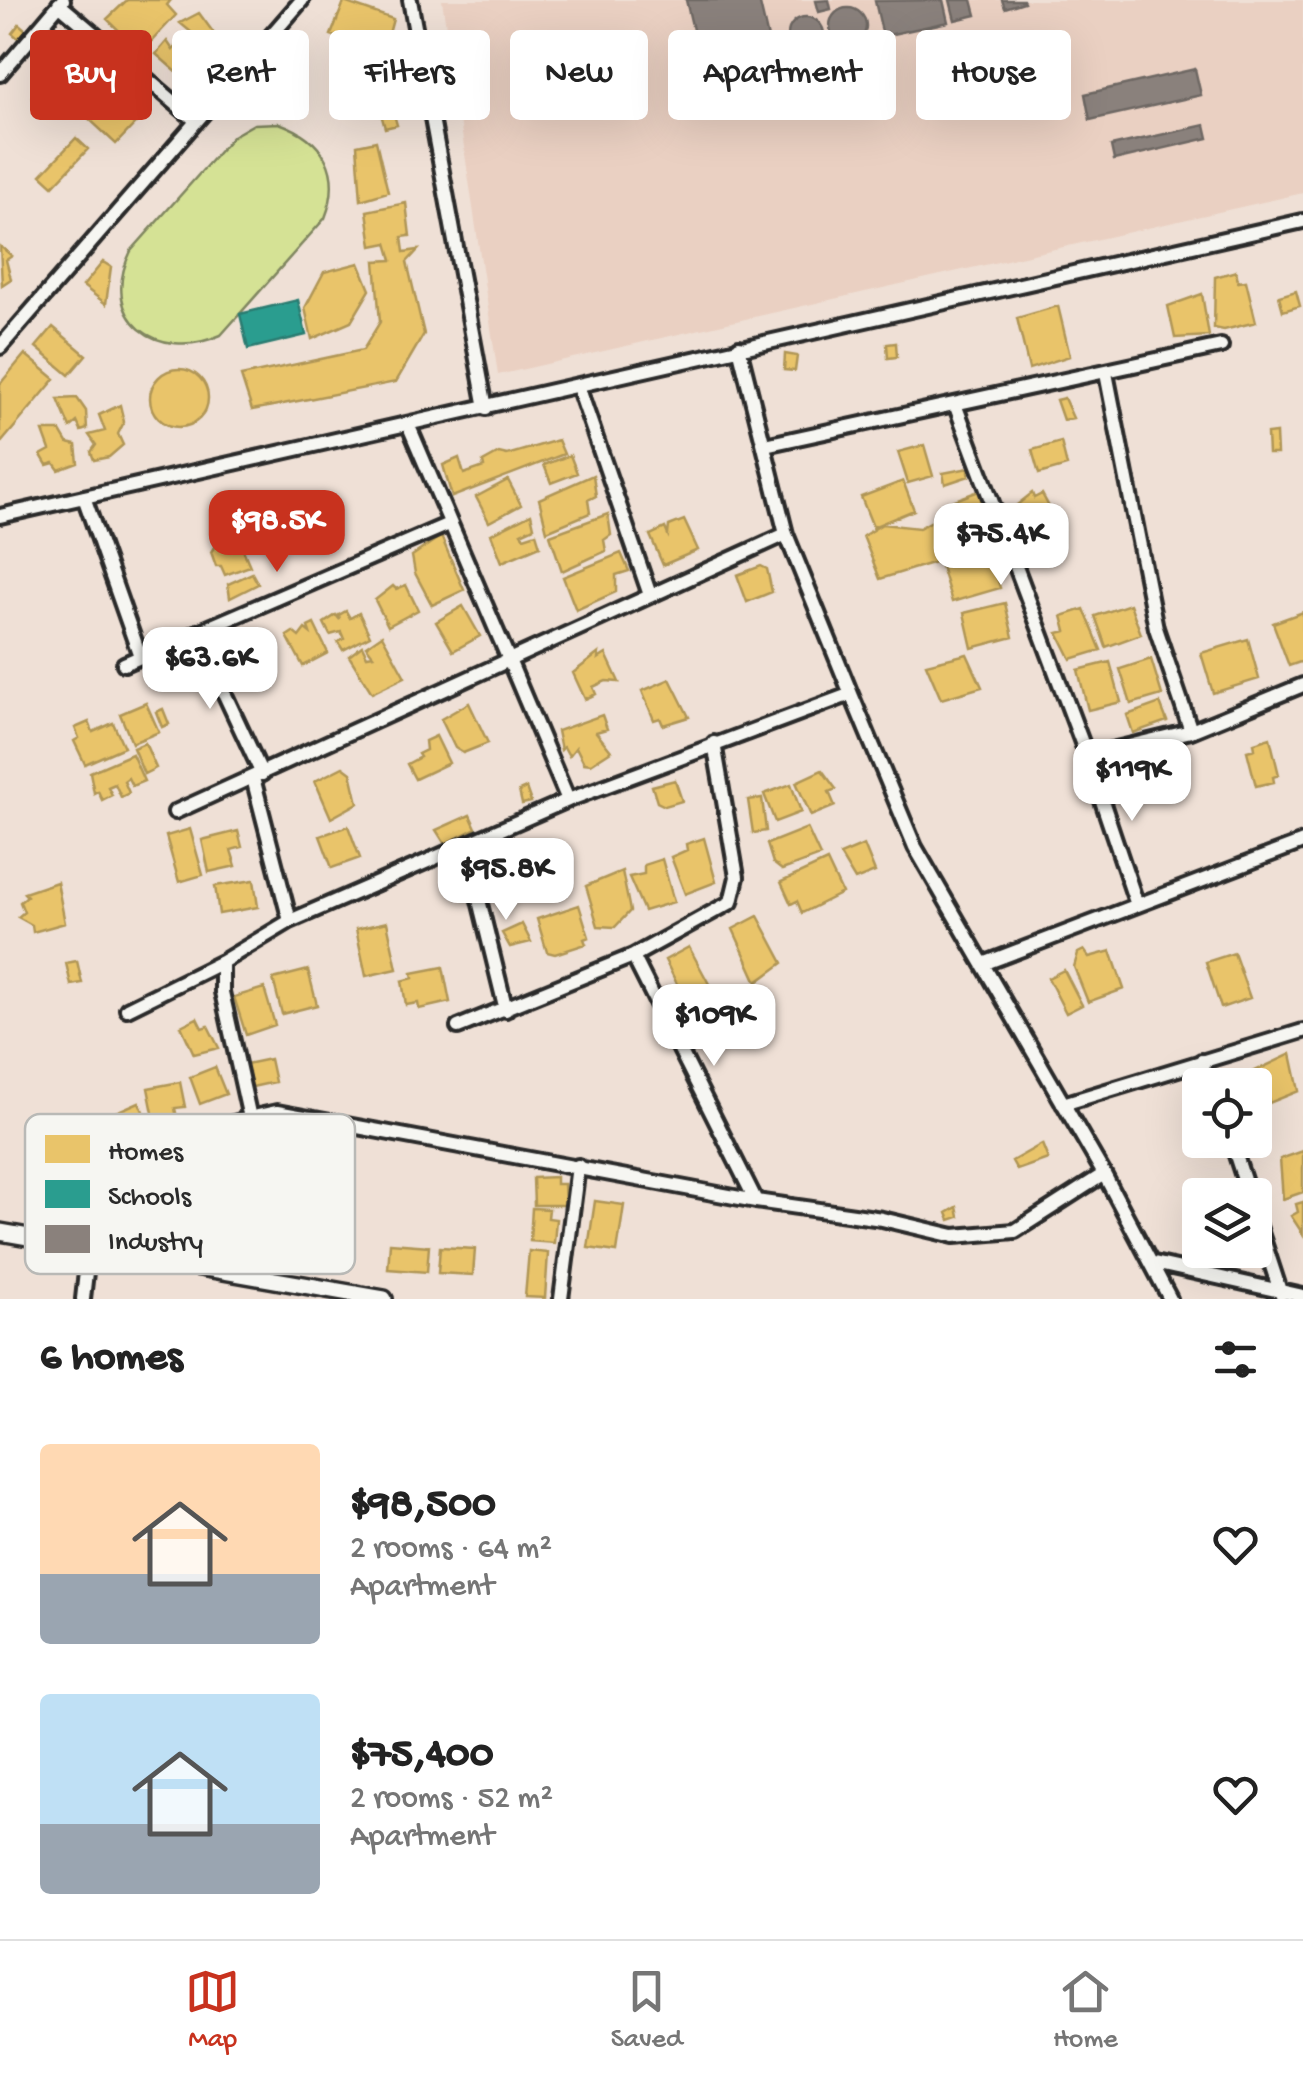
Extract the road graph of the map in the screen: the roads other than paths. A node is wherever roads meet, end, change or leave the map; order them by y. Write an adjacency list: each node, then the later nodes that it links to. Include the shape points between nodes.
1 (302, 0): 4 (street)
2 (410, 0): 15 (street)
3 (61, 2): 5 (street); 6 (street)
4 (275, 30)
5 (0, 74)
6 (172, 100)
7 (195, 120): 11 (street)
8 (1303, 220): 10 (street)
9 (1221, 346): 12 (street)
10 (739, 347): 13 (street); 17 (street)
11 (0, 348)
12 (1106, 373): 14 (street); 29 (street, via 1156,628)
13 (578, 386): 15 (street); 22 (street)
14 (954, 404): 17 (street); 31 (street)
15 (486, 408): 16 (street)
16 (408, 424): 18 (street); 20 (street)
17 (765, 445): 21 (street)
18 (84, 497): 19 (street); 24 (street)
19 (0, 516)
20 (449, 524): 23 (street); 25 (street)
21 (786, 534): 22 (street); 28 (street)
22 (650, 596): 25 (street)
23 (196, 633): 24 (street); 32 (street)
24 (140, 656): 26 (street)
25 (509, 660): 32 (street); 33 (street)
26 (124, 664)
27 (1303, 685): 29 (street)
28 (851, 694): 30 (street); 41 (street, via 915,847)
29 (1192, 731): 31 (street)
30 (714, 743): 33 (street); 39 (street, via 737,878 731,902)
31 (1087, 756): 37 (street)
32 (257, 776): 34 (street); 38 (street)
33 (568, 800): 36 (street)
34 (174, 812)
35 (1303, 842): 37 (street)
36 (466, 847): 38 (street); 43 (street)
37 (1137, 905): 41 (street)
38 (290, 921): 40 (street)
39 (633, 956): 43 (street); 53 (street)
40 (222, 962): 42 (street); 49 (street, via 222,992)
41 (983, 964): 48 (street)
42 (127, 1010)
43 (506, 1010): 44 (street)
44 (458, 1028)
45 (1303, 1031): 46 (street)
46 (1202, 1061): 47 (street); 48 (street)
47 (1204, 1068)
48 (1063, 1104): 52 (street)
49 (249, 1114)
50 (355, 1126): 51 (street)
51 (578, 1166): 53 (street); 64 (street)
52 (1104, 1174): 53 (street, via 1015,1231 991,1237); 56 (street)
53 (756, 1201)
54 (0, 1232): 55 (street)
55 (25, 1236)
56 (1154, 1263): 60 (street); 65 (street)
57 (1272, 1266): 60 (street)
58 (87, 1274): 62 (street)
59 (252, 1274): 63 (street)
60 (1281, 1294): 61 (street)
61 (1303, 1296)
62 (84, 1299)
63 (384, 1299)
64 (561, 1299)
65 (1170, 1299)

